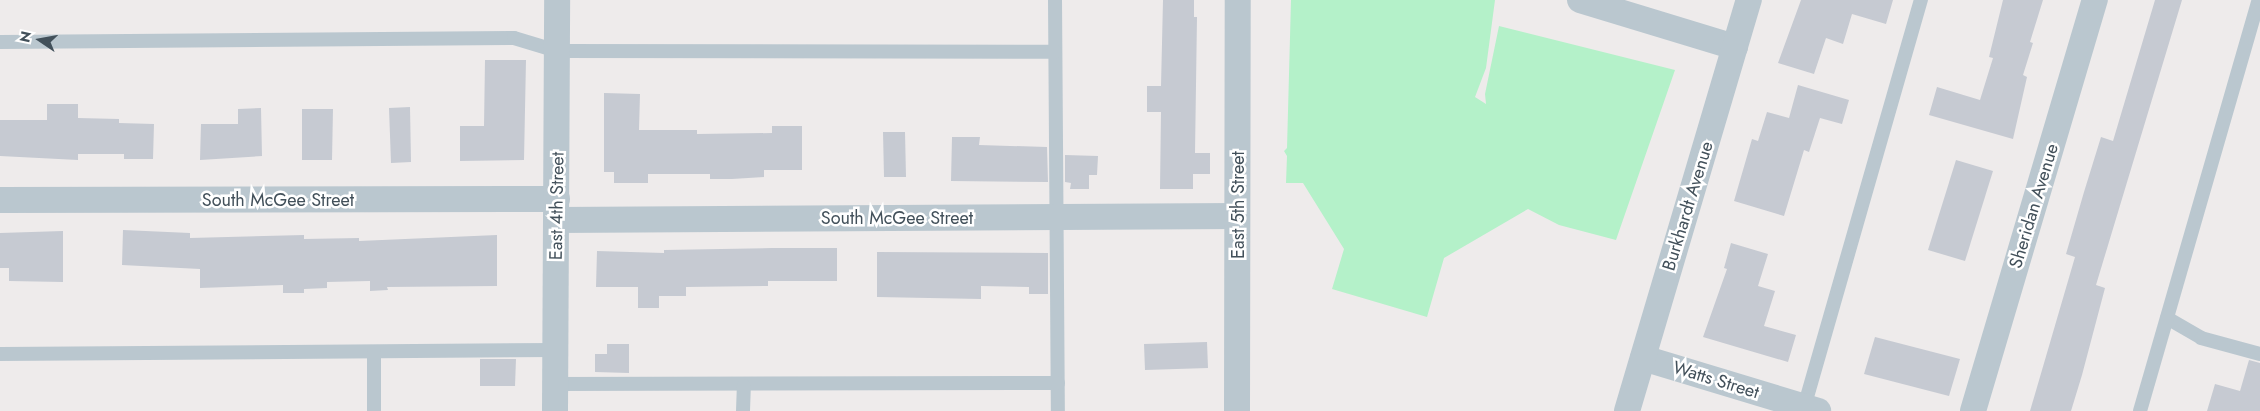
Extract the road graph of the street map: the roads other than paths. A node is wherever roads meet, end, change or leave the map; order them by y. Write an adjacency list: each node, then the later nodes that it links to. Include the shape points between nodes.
1 (557, 0): 11 (street, East 4th Street)
2 (1056, 0): 12 (lane)
3 (1238, 0): 15 (street, East 5th Street)
4 (1580, 0): 10 (street)
5 (1749, 0): 10 (street, Burkhardt Avenue)
6 (1921, 0): 26 (lane)
7 (2095, 0): 33 (street, Sheridan Avenue)
8 (2260, 0): 17 (lane)
9 (0, 42): 11 (lane, via 514,38)
10 (1735, 47): 22 (street, Burkhardt Avenue)
11 (558, 51): 12 (lane); 14 (street, East 4th Street)
12 (1055, 52): 16 (lane)
13 (0, 200): 14 (street, South McGee Street)
14 (557, 209): 16 (street, South McGee Street); 18 (street, East 4th Street)
15 (1238, 216): 16 (street, South McGee Street); 31 (street, East 5th Street)
16 (1055, 217): 23 (lane)
17 (2167, 318): 21 (lane, via 2201,338); 34 (lane)
18 (556, 350): 19 (lane); 24 (street, East 4th Street)
19 (374, 352): 20 (lane); 27 (lane)
20 (0, 354)
21 (2260, 354)
22 (1642, 358): 26 (street, Watts Street); 32 (street, Burkhardt Avenue)
23 (1058, 383): 25 (lane); 30 (lane)
24 (555, 384): 25 (lane); 28 (street, East 4th Street)
25 (744, 386): 29 (lane)
26 (1809, 410)
27 (374, 411)
28 (555, 411)
29 (744, 411)
30 (1058, 411)
31 (1237, 411)
32 (1627, 411)
33 (1973, 411)
34 (2140, 411)

